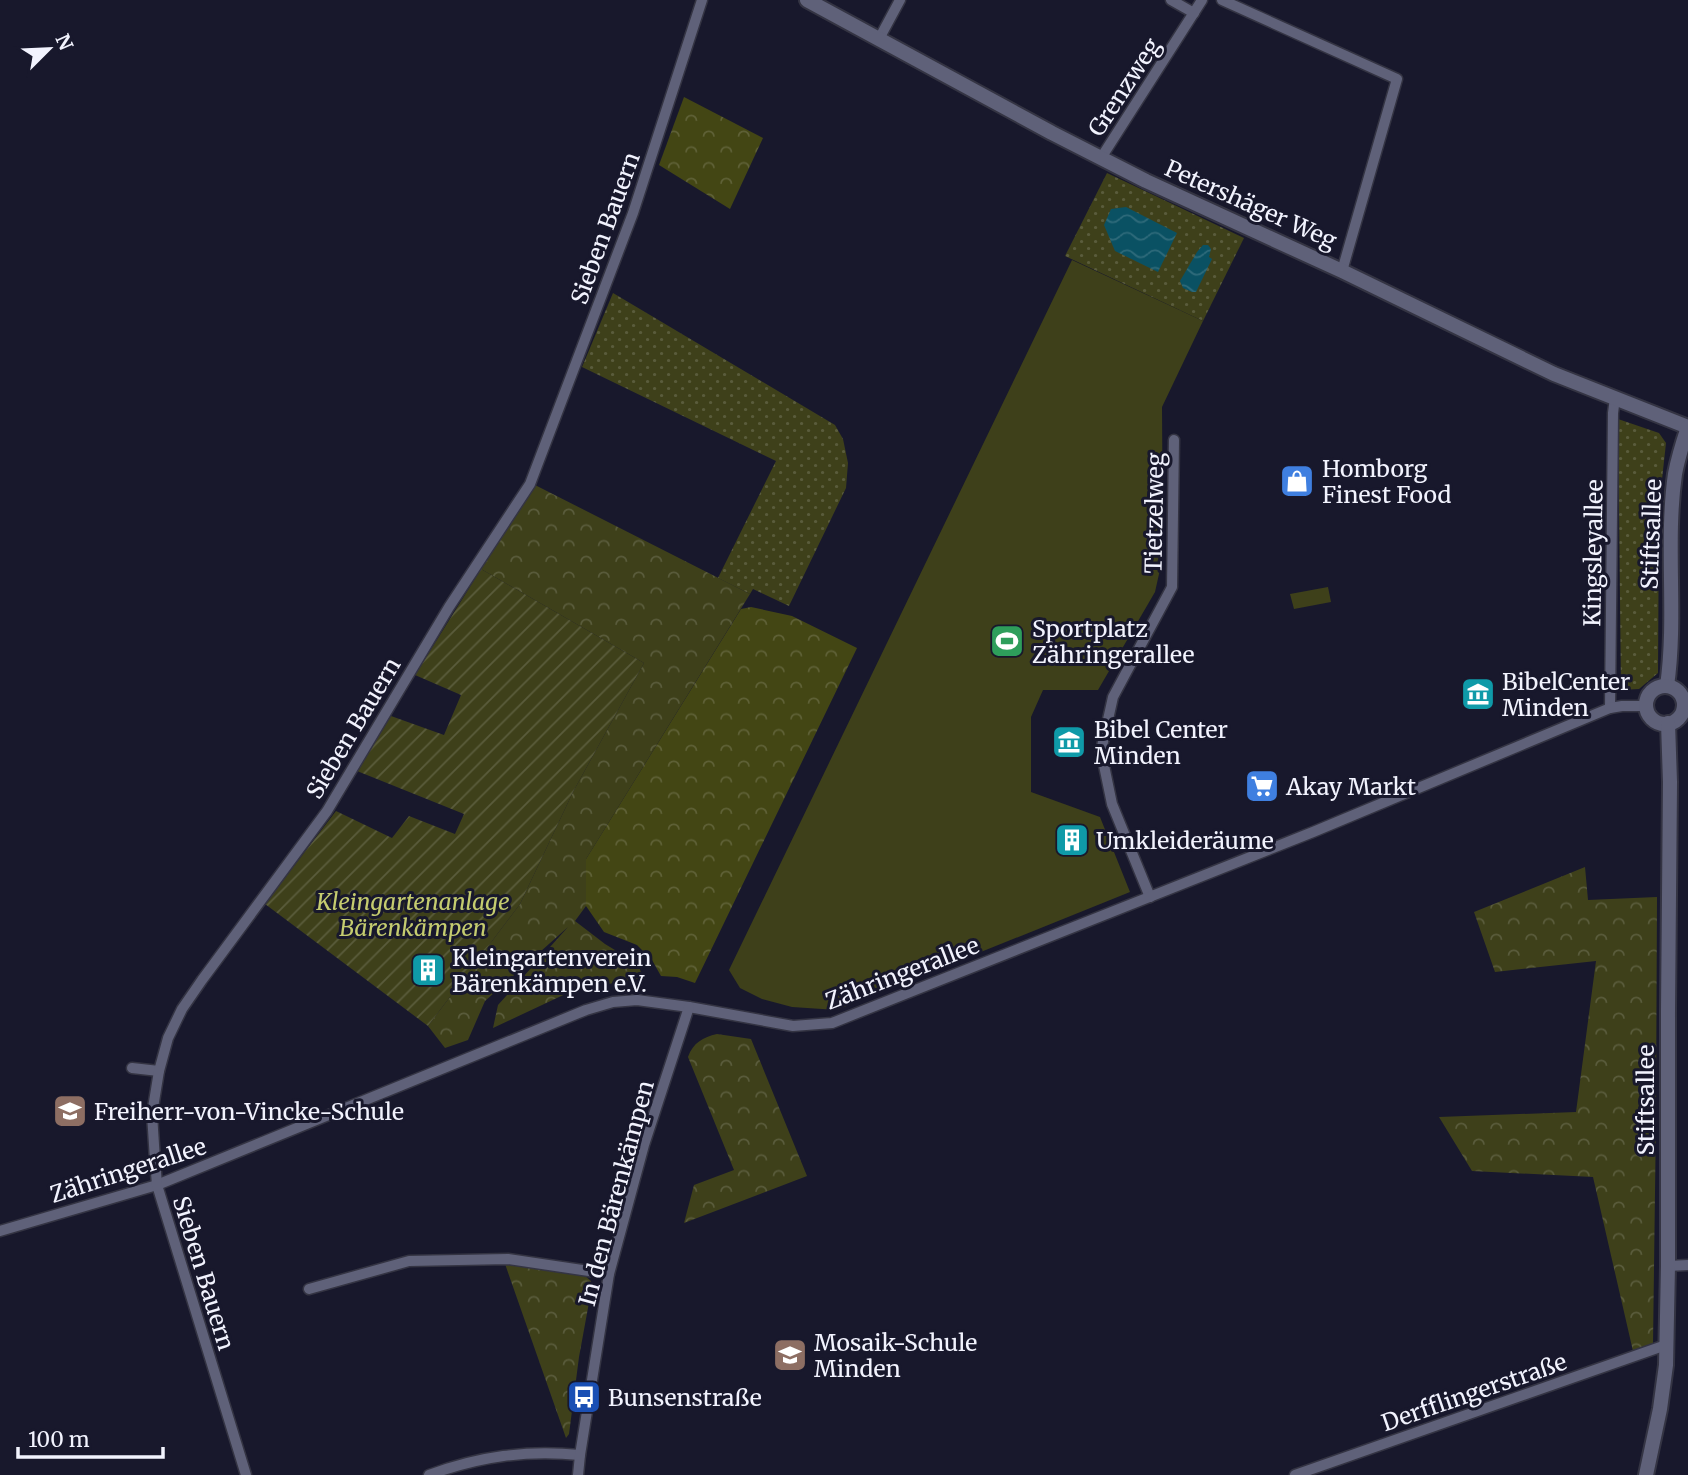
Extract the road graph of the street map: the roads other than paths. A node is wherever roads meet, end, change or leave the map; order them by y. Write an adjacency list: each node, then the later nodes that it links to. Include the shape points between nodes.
1 (702, 0): 21 (street, Sieben Bauern, via 633,213 530,484 449,607 327,811 182,1009)
2 (807, 0): 8 (main road, Petershäger Weg)
3 (901, 0): 8 (street)
4 (1171, 0): 7 (street)
5 (1202, 0): 7 (street, Grenzweg)
6 (1222, 0): 10 (street, via 1397,79)
7 (1194, 13): 9 (street, Grenzweg)
8 (880, 39): 9 (main road, Petershäger Weg)
9 (1101, 159): 10 (main road, Petershäger Weg)
10 (1342, 271): 11 (main road, Petershäger Weg, via 1554,374)
11 (1615, 398): 12 (main road, Petershäger Weg); 16 (street, Kingsleyallee)
12 (1688, 427): 14 (main road, Stiftsallee, via 1678,458 1671,514)
13 (1174, 440): 18 (street, Tietzelweg, via 1172,587 1113,697 1101,751 1112,804)
14 (1667, 686): 15 (main road, via 1652,691); 17 (main road, via 1683,701 1679,718)
15 (1646, 706): 16 (street, Zähringerallee); 17 (main road, via 1653,719)
16 (1610, 708): 18 (street, Zähringerallee)
17 (1668, 723): 25 (main road, Stiftsallee)
18 (1150, 897): 19 (street, Zähringerallee, via 832,1023 793,1026)
19 (689, 1007): 22 (street, Zähringerallee, via 637,1000 586,1010); 26 (street, In den Bärenkämpen)
20 (132, 1068): 21 (street)
21 (159, 1071): 22 (street, Sieben Bauern, via 152,1114)
22 (157, 1185): 23 (street, Zähringerallee); 30 (street, Sieben Bauern)
23 (0, 1231)
24 (1688, 1265): 25 (street)
25 (1668, 1266): 28 (main road, Stiftsallee)
26 (609, 1274): 27 (street, via 508,1259 409,1261); 29 (street, In den Bärenkämpen)
27 (309, 1289)
28 (1666, 1345): 33 (street, Derfflingerstraße); 34 (main road, Stiftsallee, via 1660,1409)
29 (580, 1455): 31 (street, via 495,1457); 32 (street, In den Bärenkämpen)
30 (246, 1475)
31 (429, 1475)
32 (578, 1475)
33 (1296, 1475)
34 (1646, 1475)

